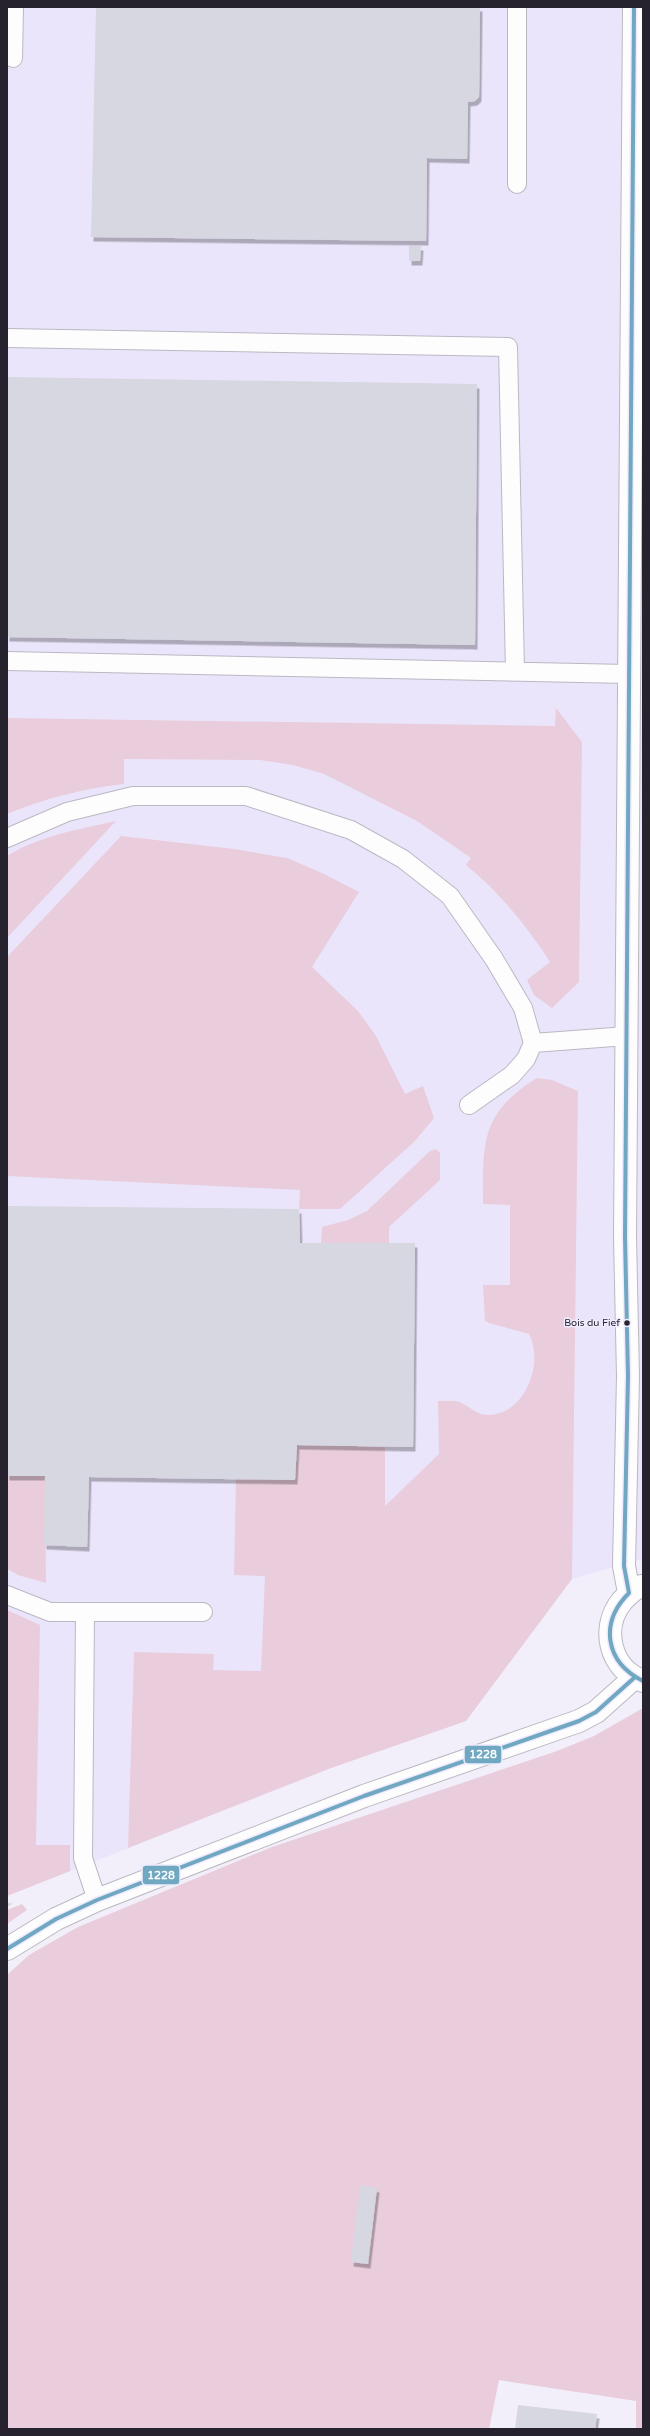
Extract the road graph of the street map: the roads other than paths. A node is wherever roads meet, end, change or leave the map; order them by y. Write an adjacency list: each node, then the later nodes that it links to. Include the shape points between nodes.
1 (14, 7): 4 (lane)
2 (517, 7): 5 (lane)
3 (634, 7): 9 (street)
4 (13, 58)
5 (517, 184)
6 (7, 338): 8 (lane, via 508,347)
7 (7, 661): 8 (lane)
8 (515, 671): 9 (lane)
9 (628, 674): 11 (street)
10 (7, 838): 12 (lane, via 68,812 133,796 246,796 351,830 403,859 450,896 494,959 523,1008)
11 (627, 1036): 12 (lane); 14 (street, via 625,1237 628,1376 624,1566)
12 (532, 1043): 13 (lane, via 526,1060 512,1075)
13 (469, 1105)
14 (636, 1589): 18 (street, via 615,1610 610,1640 615,1657)
15 (7, 1595): 16 (lane, via 50,1612)
16 (85, 1612): 17 (lane); 19 (lane, via 83,1858)
17 (203, 1612)
18 (639, 1679): 19 (street, via 596,1712 579,1721 364,1796)
19 (97, 1900): 20 (street, via 56,1919)
20 (7, 1949)

